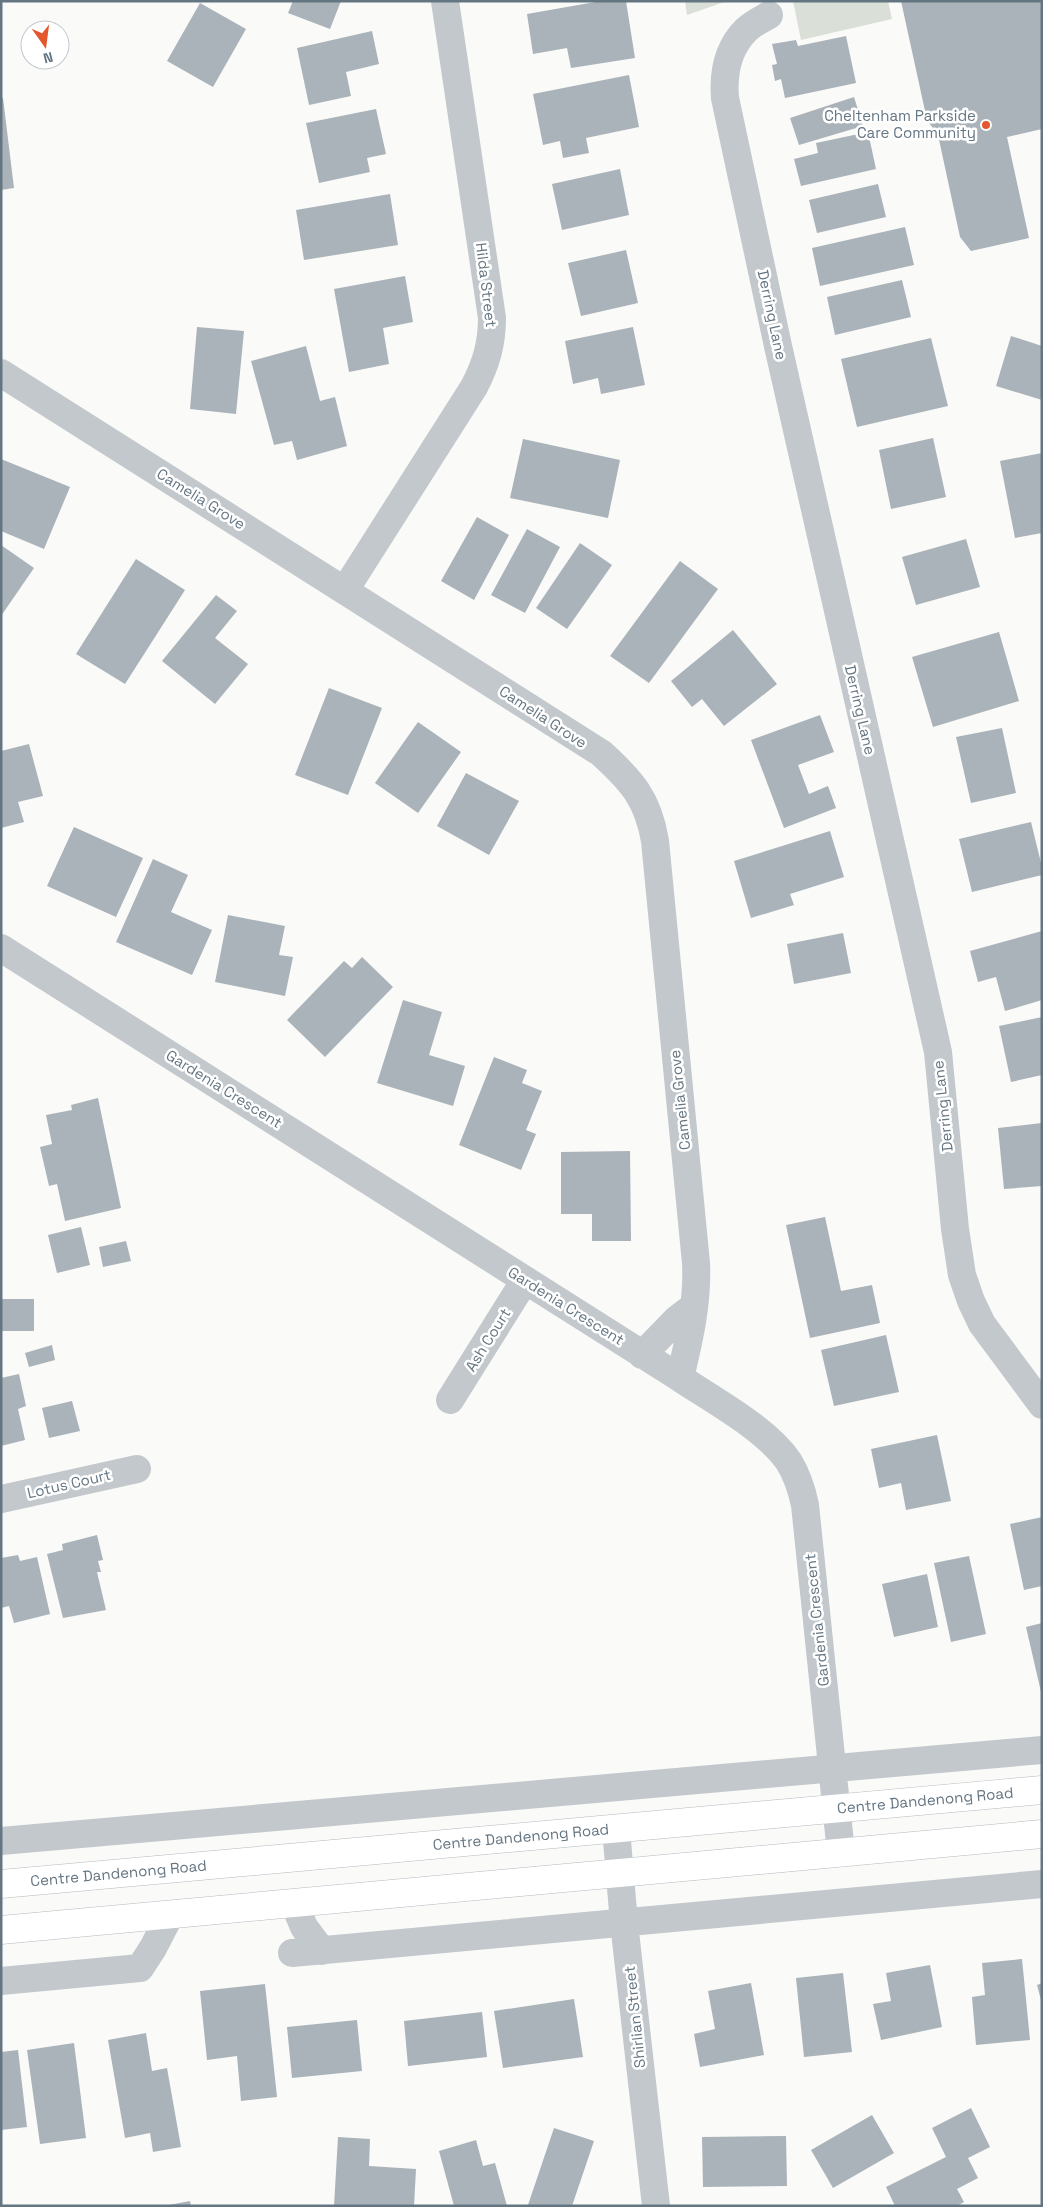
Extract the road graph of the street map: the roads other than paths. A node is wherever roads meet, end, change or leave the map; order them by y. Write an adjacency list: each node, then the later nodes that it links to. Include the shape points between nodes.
1 (446, 1): 4 (street, Hilda Street, via 492,318 490,351 474,387)
2 (769, 15): 11 (street, Derring Lane, via 747,29 728,57 725,98 938,1052 962,1274 982,1324)
3 (1, 373): 4 (street, Camelia Grove)
4 (345, 590): 7 (street, Camelia Grove, via 601,754 642,798 651,820 659,884 696,1263)
5 (1, 948): 6 (street, Gardenia Crescent)
6 (525, 1280): 8 (street, Gardenia Crescent); 10 (street, Ash Court)
7 (694, 1306): 8 (street); 9 (street, Camelia Grove)
8 (642, 1355): 9 (street, Gardenia Crescent)
9 (680, 1378): 15 (street, Gardenia Crescent, via 773,1444 789,1462 802,1490)
10 (450, 1400)
11 (1042, 1405)
12 (137, 1469): 13 (street, Lotus Court)
13 (1, 1500)
14 (1042, 1750): 15 (street)
15 (832, 1768): 17 (street, Gardenia Crescent); 20 (street)
16 (1042, 1790): 17 (main road, Centre Dandenong Road)
17 (836, 1808): 18 (main road, Centre Dandenong Road); 21 (street, Gardenia Crescent)
18 (616, 1829): 22 (street, Shirlian Street); 23 (main road, Centre Dandenong Road)
19 (1042, 1834): 21 (main road)
20 (1, 1841)
21 (841, 1853): 22 (main road)
22 (620, 1874): 25 (main road); 27 (street, Shirlian Street)
23 (1, 1884)
24 (1042, 1884): 27 (street)
25 (294, 1903): 26 (main road); 29 (street, via 304,1927)
26 (170, 1916): 28 (main road); 31 (street, via 140,1968)
27 (624, 1922): 29 (street); 32 (street, Shirlian Street)
28 (1, 1930)
29 (322, 1951): 30 (street)
30 (292, 1952)
31 (1, 1981)
32 (656, 2206)

